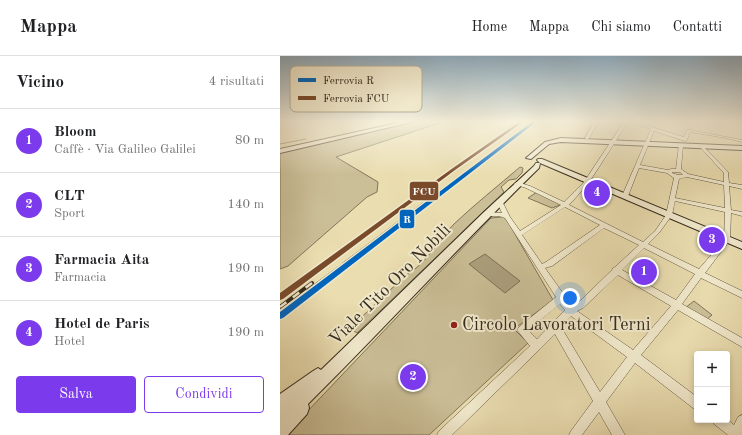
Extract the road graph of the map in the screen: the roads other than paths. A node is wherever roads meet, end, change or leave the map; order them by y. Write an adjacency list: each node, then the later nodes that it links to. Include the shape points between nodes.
1 (330, 140): 11 (street)
2 (587, 140): 6 (street); 12 (street, via 547,143)
3 (648, 140): 8 (street)
4 (678, 140): 7 (street)
5 (687, 140): 7 (street)
6 (612, 142): 8 (street); 18 (street)
7 (686, 143): 8 (street); 9 (street); 14 (street)
8 (646, 144): 13 (street)
9 (702, 146): 10 (street); 20 (street, via 726,173)
10 (742, 148)
11 (280, 151)
12 (538, 160): 12 (street, via 533,165 524,160 529,158); 18 (street); 19 (street, Viale Tito Oro Nobili)
13 (638, 166): 15 (street); 22 (street)
14 (678, 170): 15 (street); 16 (street)
15 (669, 172): 17 (street)
16 (686, 175): 17 (street); 20 (street)
17 (677, 176): 23 (street)
18 (588, 180): 22 (street); 25 (street)
19 (518, 184): 24 (street, Viale Tito Oro Nobili); 25 (street)
20 (727, 184): 21 (street); 26 (street)
21 (742, 187)
22 (625, 196): 29 (street)
23 (673, 199): 26 (street); 29 (street)
24 (500, 202): 27 (street, Viale Tito Oro Nobili); 30 (street)
25 (565, 205): 31 (street); 32 (street)
26 (728, 211): 28 (street); 33 (street)
27 (487, 214): 30 (street, via 500,214); 46 (street, Viale Tito Oro Nobili)
28 (742, 214)
29 (669, 215): 33 (street); 34 (street, via 657,232)
30 (506, 217): 32 (street)
31 (604, 225): 34 (street); 36 (street, via 549,264)
32 (519, 234): 36 (street)
33 (727, 240): 35 (street); 38 (street)
34 (643, 244): 37 (street); 38 (street)
35 (742, 246)
36 (540, 267): 40 (street)
37 (616, 270): 41 (street); 42 (street, via 580,306)
38 (700, 273): 39 (street); 41 (street)
39 (742, 295)
40 (560, 299): 42 (street); 45 (street, via 522,330)
41 (676, 305): 44 (street); 47 (street)
42 (570, 311): 43 (street); 47 (street)
43 (556, 327): 45 (street); 49 (street)
44 (742, 343)
45 (537, 346): 55 (street)
46 (356, 347): 50 (street); 51 (street, Viale Tito Oro Nobili); 54 (street)
47 (634, 356): 48 (street); 49 (street)
48 (694, 402)
49 (600, 403): 56 (street); 57 (street)
50 (280, 404)
51 (280, 419)
52 (742, 421): 58 (street)
53 (722, 423): 58 (street)
54 (280, 431)
55 (443, 435)
56 (575, 435)
57 (619, 435)
58 (737, 435)

